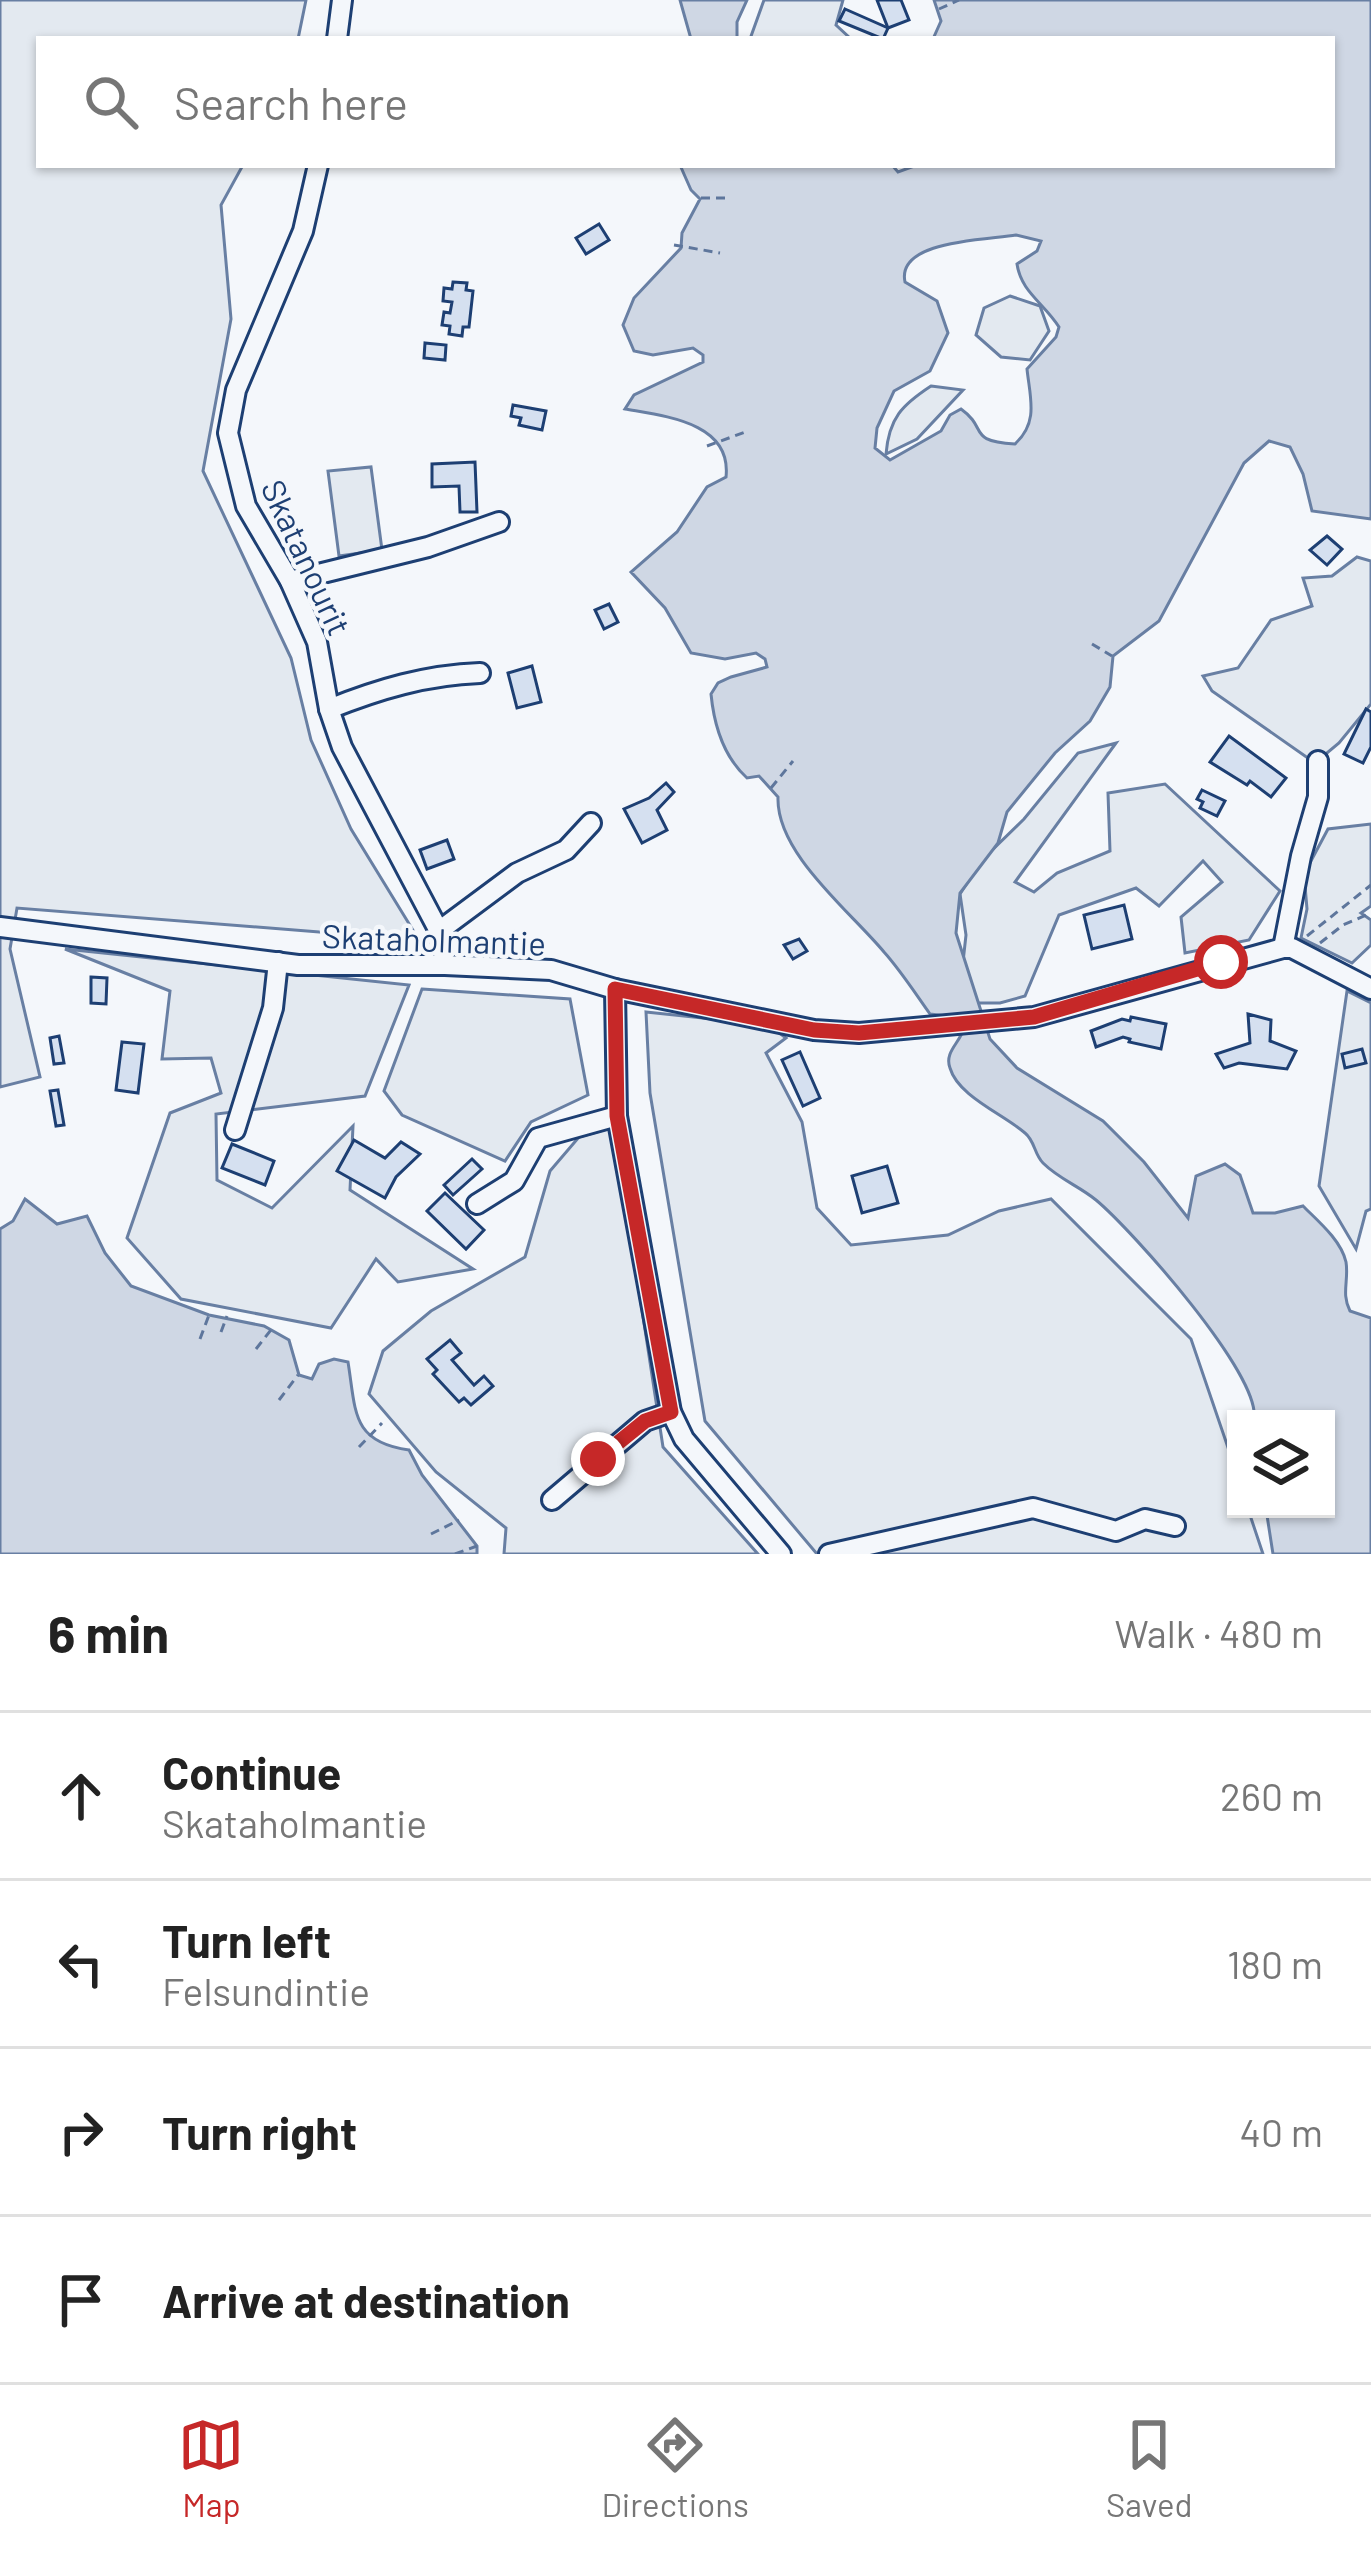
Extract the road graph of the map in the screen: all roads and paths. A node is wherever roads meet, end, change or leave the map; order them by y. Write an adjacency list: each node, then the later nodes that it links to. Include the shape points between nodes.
1 (342, 0): 4 (street)
2 (959, 0): 3 (path)
3 (939, 9)
4 (337, 36)
5 (317, 168): 13 (street, Skatanourit, via 303,231 229,411 246,506)
6 (700, 198): 7 (path)
7 (727, 198)
8 (674, 245): 9 (path)
9 (720, 253)
10 (748, 431): 11 (path)
11 (707, 446)
12 (500, 521): 13 (street)
13 (290, 581): 17 (street, Skatanourit, via 317,642)
14 (1092, 644): 15 (path)
15 (1112, 656)
16 (480, 673): 17 (street, via 379,688)
17 (329, 709): 25 (street, Skatanourit)
18 (1318, 760): 26 (street)
19 (793, 761): 20 (path)
20 (771, 788)
21 (591, 824): 25 (street, via 566,850 517,873)
22 (1371, 885): 26 (path)
23 (1371, 913): 26 (path)
24 (0, 927): 27 (street, Skataholmantie)
25 (439, 931): 28 (street, Skatanourit)
26 (1293, 950): 29 (street, Skataholmantie, via 1006,1022 859,1033); 30 (street)
27 (278, 962): 28 (street, Skataholmantie); 32 (street, via 273,1009)
28 (445, 965): 29 (street, Skataholmantie, via 551,970)
29 (615, 989): 31 (street)
30 (1371, 989)
31 (617, 1116): 33 (street, via 538,1138 514,1181); 42 (street)
32 (235, 1130)
33 (476, 1204)
34 (208, 1316): 38 (path)
35 (227, 1316): 37 (path)
36 (274, 1326): 39 (path)
37 (221, 1332)
38 (200, 1339)
39 (256, 1349)
40 (298, 1375): 41 (path)
41 (279, 1400)
42 (671, 1412): 45 (street, via 645,1421); 51 (street, via 684,1439)
43 (382, 1423): 44 (path)
44 (359, 1447)
45 (552, 1500)
46 (459, 1520): 48 (path)
47 (1175, 1526): 52 (street, via 1144,1519 1116,1531 1033,1508)
48 (431, 1534)
49 (477, 1546): 50 (path)
50 (455, 1554)
51 (781, 1554)
52 (829, 1554)

